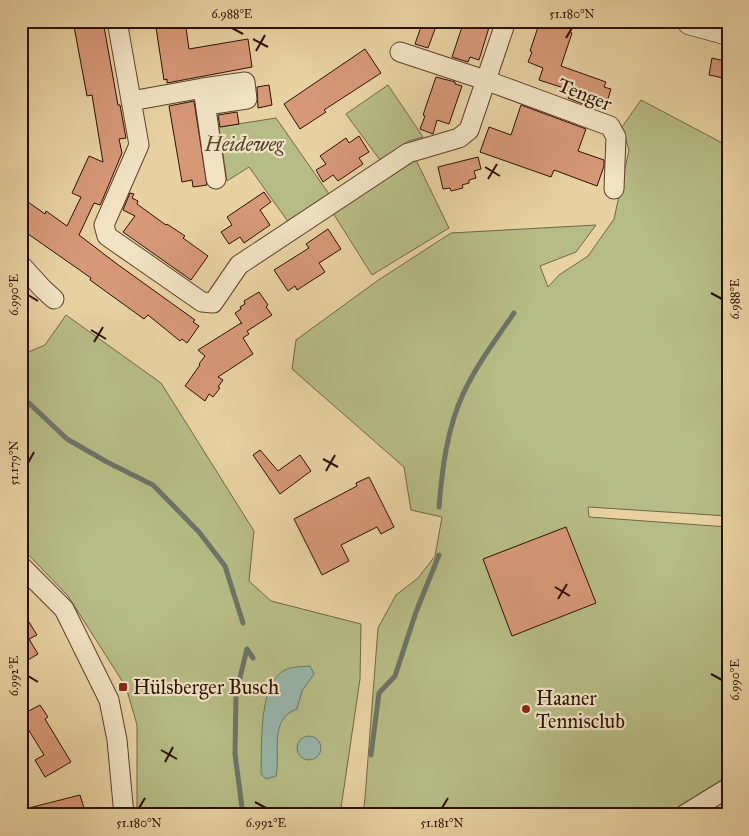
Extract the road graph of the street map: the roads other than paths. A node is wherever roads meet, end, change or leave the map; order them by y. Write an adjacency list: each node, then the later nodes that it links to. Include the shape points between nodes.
1 (117, 21): 7 (street)
2 (506, 21): 6 (street)
3 (691, 21): 4 (main road)
4 (728, 31)
5 (400, 52): 6 (street)
6 (485, 80): 7 (street, via 469,130 459,138 408,153 247,260 212,303 202,302 107,236 104,225 139,145); 9 (street, Tenger, via 610,126 616,137)
7 (131, 101): 8 (street, via 205,96)
8 (216, 179)
9 (614, 189)
10 (21, 265): 11 (street)
11 (54, 298)
12 (21, 566): 14 (street, via 64,609 109,700 117,740)
13 (728, 788): 15 (street)
14 (124, 815)
15 (684, 815)

